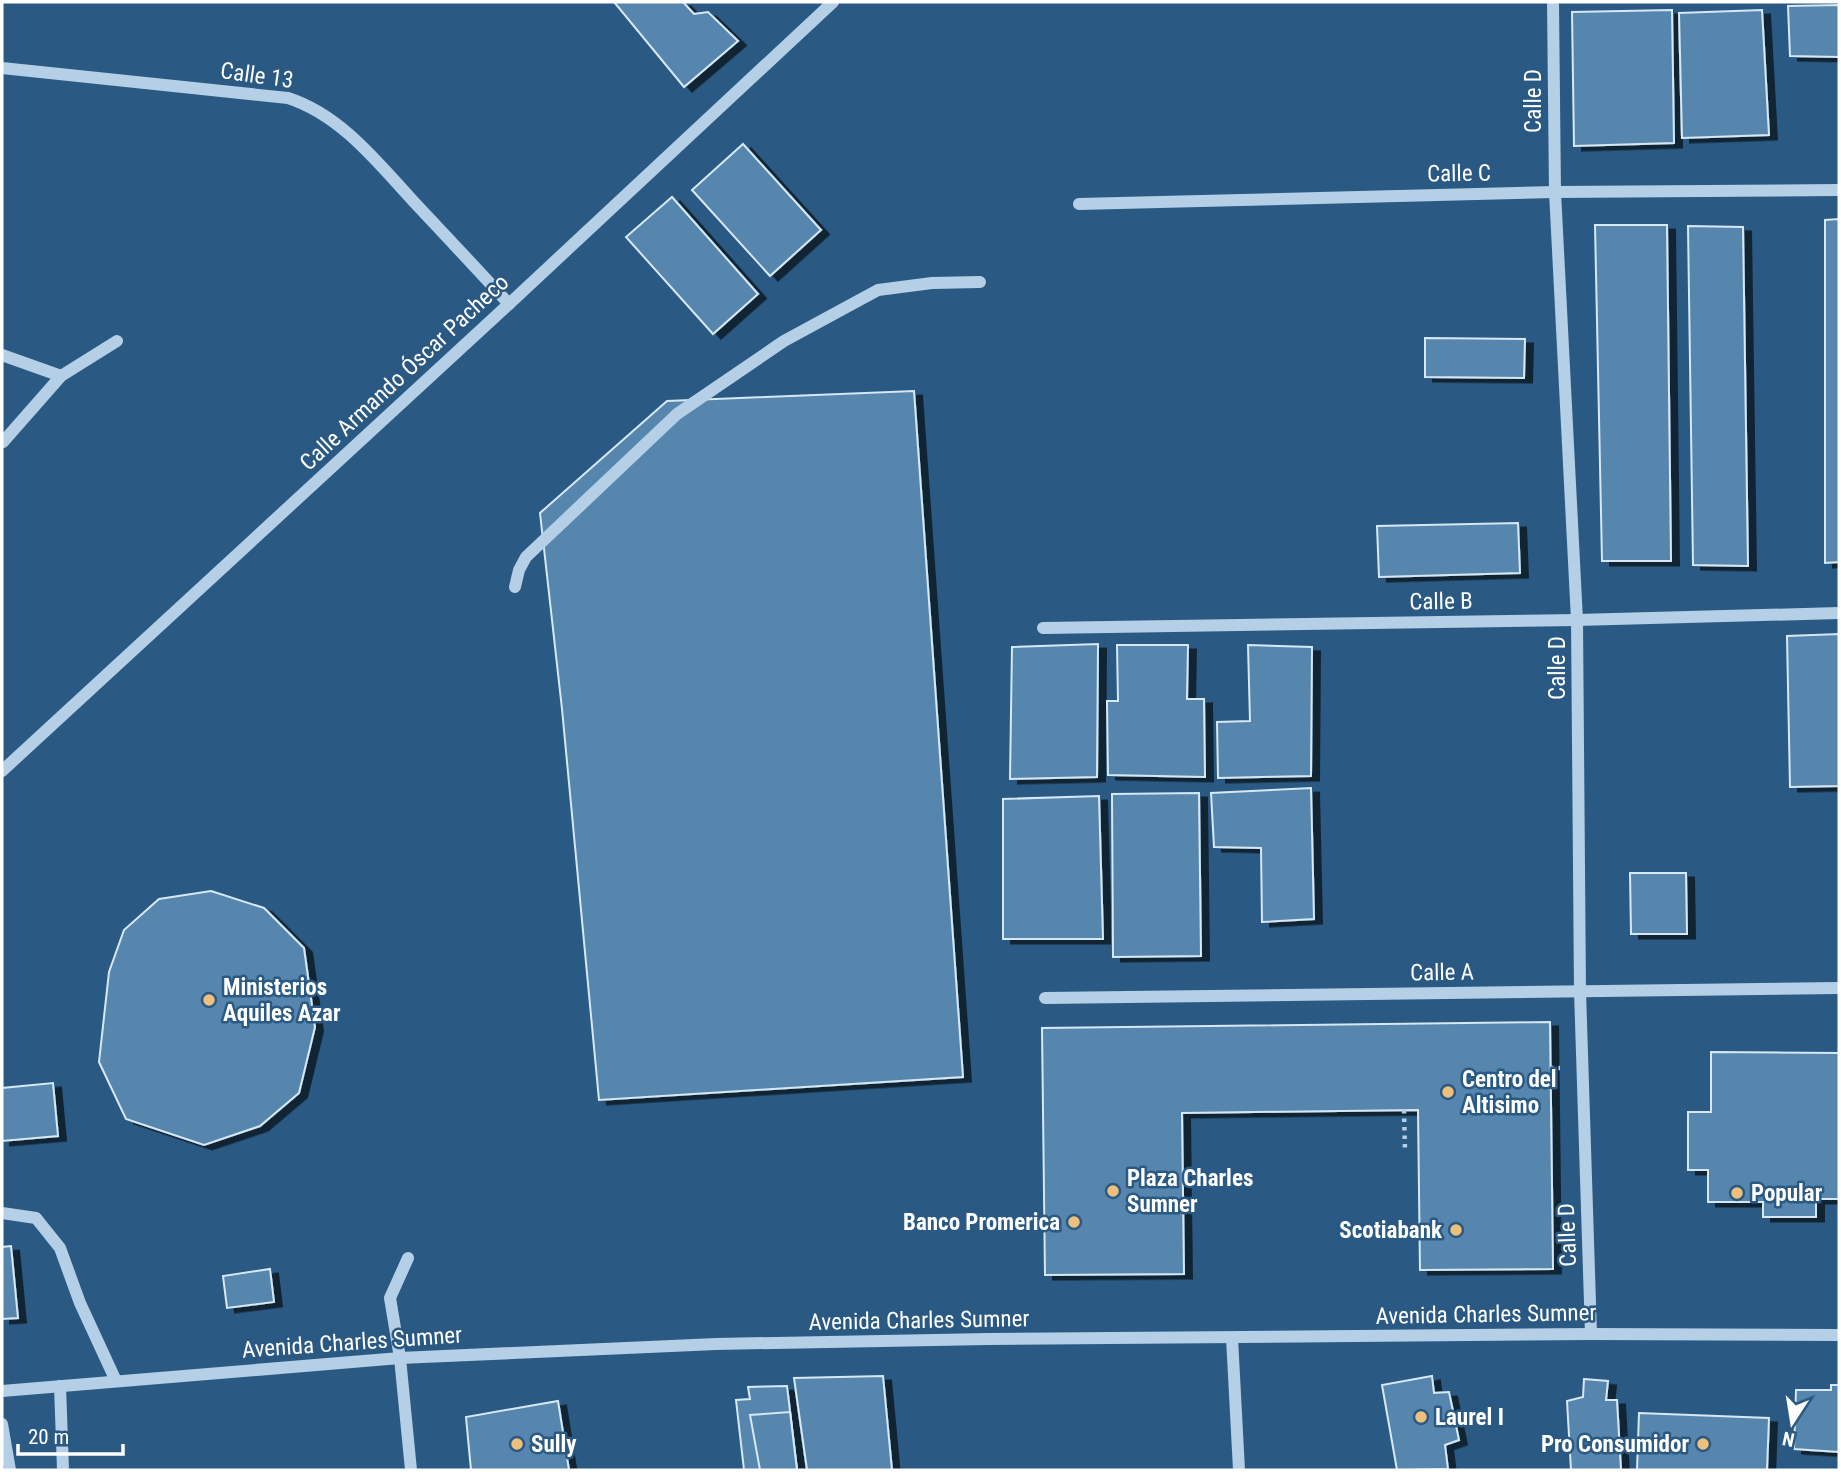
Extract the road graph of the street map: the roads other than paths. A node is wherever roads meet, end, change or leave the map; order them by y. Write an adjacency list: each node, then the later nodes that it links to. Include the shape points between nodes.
1 (832, 2): 8 (street, Calle Armando Óscar Pacheco)
2 (1553, 2): 5 (street, Calle D)
3 (2, 68): 8 (street, Calle 13, via 303,103 363,147)
4 (1839, 190): 5 (street, Calle C)
5 (1555, 192): 6 (street, Calle C); 15 (street, Calle D)
6 (1079, 204)
7 (980, 282): 13 (street, via 878,290 784,341 677,414 526,557)
8 (509, 304): 17 (street, Calle Armando Óscar Pacheco)
9 (117, 341): 11 (street)
10 (2, 355): 11 (street)
11 (61, 376): 12 (street)
12 (4, 442)
13 (516, 587)
14 (1839, 613): 15 (street, Calle B)
15 (1577, 620): 16 (street, Calle B); 19 (street, Calle D)
16 (1043, 628)
17 (2, 771)
18 (1839, 988): 19 (street, Calle A)
19 (1580, 991): 20 (street, Calle A); 23 (street, Calle D)
20 (1045, 998)
21 (2, 1213): 27 (street, via 36,1219 60,1248)
22 (408, 1258): 26 (street, via 390,1298)
23 (1591, 1334): 24 (street, Avenida Charles Sumner); 25 (street, Avenida Charles Sumner)
24 (1839, 1335)
25 (1232, 1338): 26 (street, Avenida Charles Sumner, via 716,1344); 34 (street)
26 (400, 1358): 27 (street, Avenida Charles Sumner); 33 (street)
27 (116, 1381): 28 (street, Avenida Charles Sumner)
28 (60, 1386): 29 (street, Avenida Charles Sumner); 32 (street)
29 (2, 1391)
30 (2, 1424): 31 (street)
31 (10, 1470)
32 (63, 1470)
33 (411, 1470)
34 (1239, 1470)

